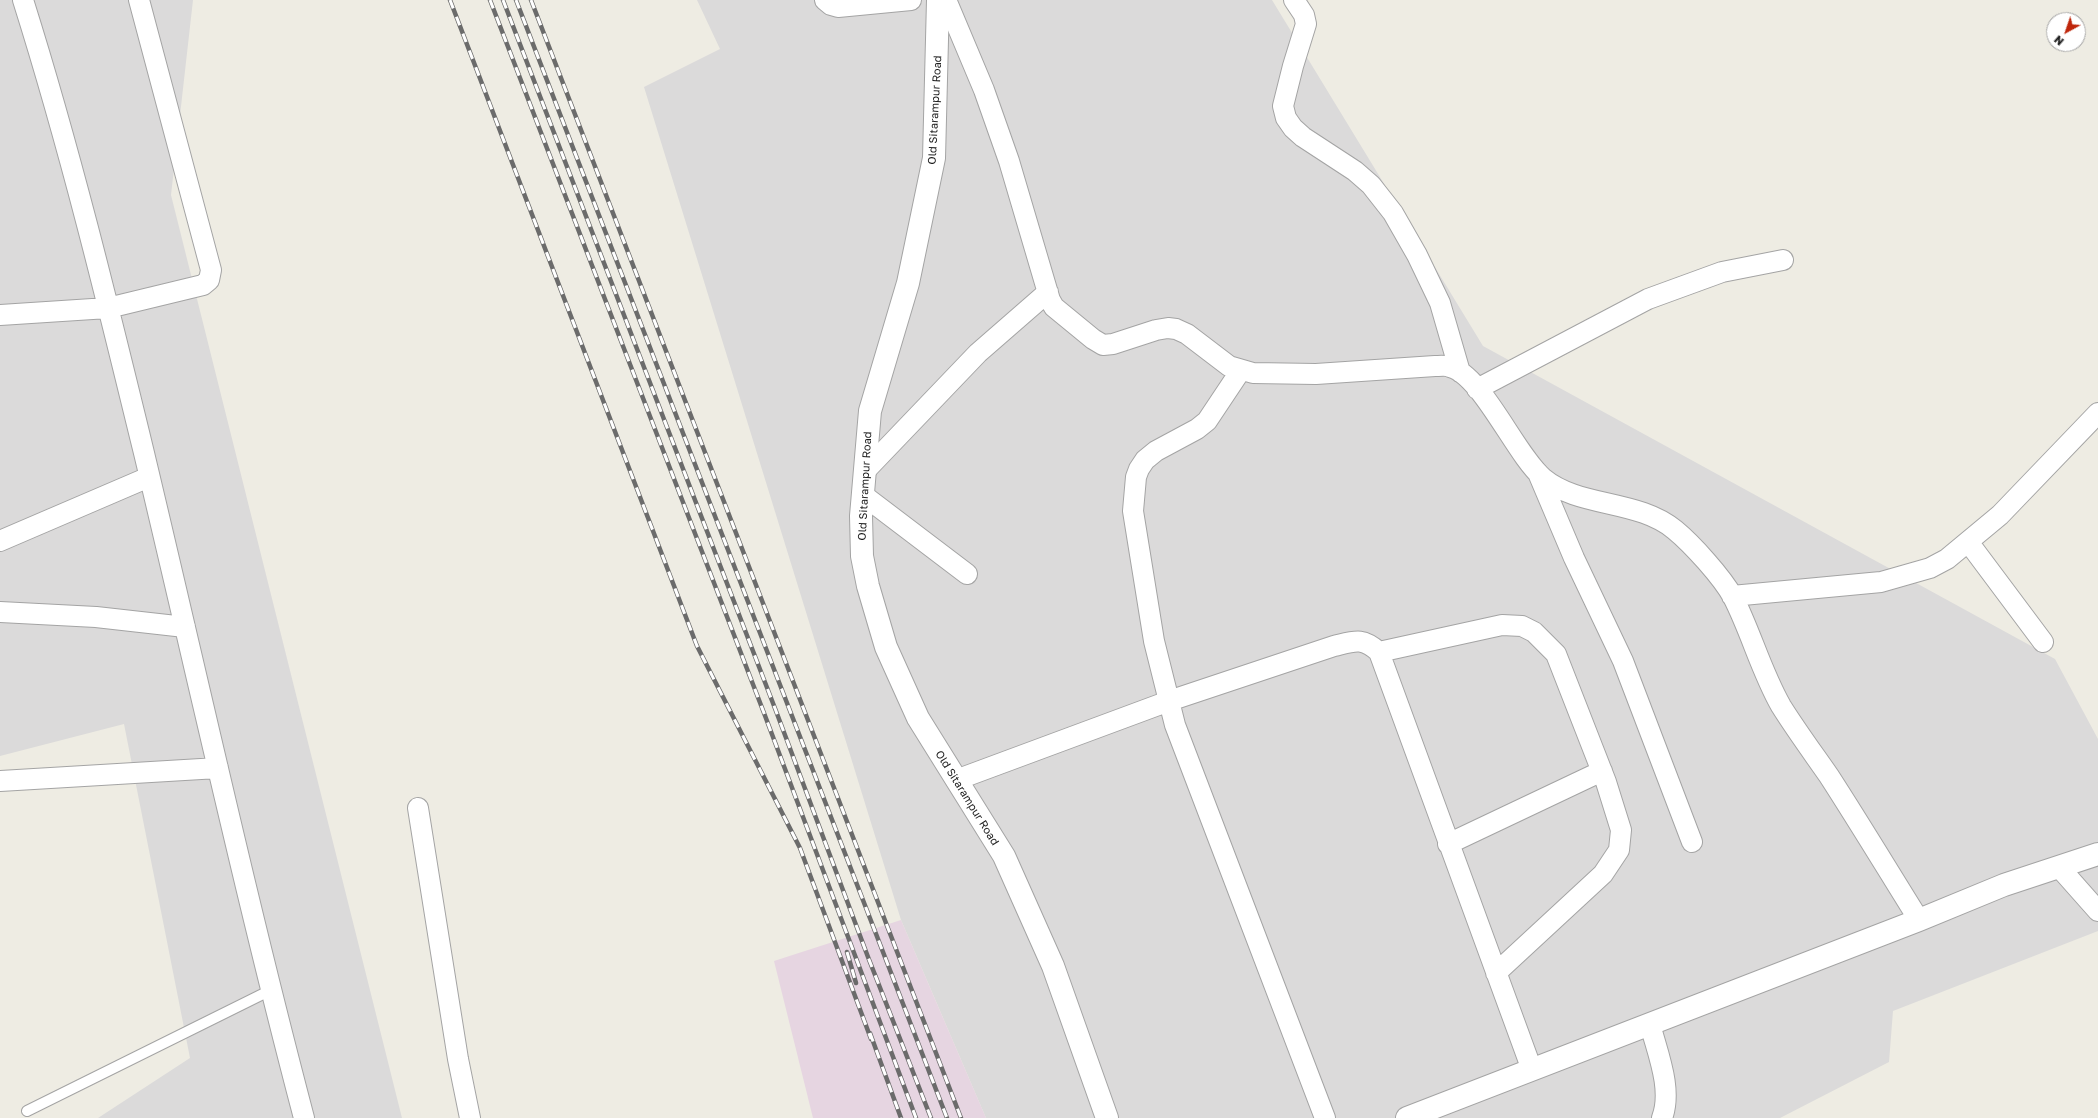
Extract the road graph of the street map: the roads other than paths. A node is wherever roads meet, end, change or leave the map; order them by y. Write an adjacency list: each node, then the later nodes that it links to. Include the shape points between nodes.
1 (23, 0): 9 (street, via 55,101)
2 (139, 0): 9 (street, via 211,270 209,280 203,285)
3 (825, 0): 4 (street, via 830,5 838,7)
4 (911, 0)
5 (1294, 0): 12 (street, via 1304,15 1306,24 1283,106 1286,118 1303,137 1355,171 1371,185 1393,213 1418,254 1440,303)
6 (944, 3): 8 (street, via 984,90 1009,161); 15 (street, Old Sitarampur Road, via 934,158 908,283 870,411)
7 (1783, 260): 13 (street, via 1722,272 1648,299)
8 (1048, 292): 11 (street, via 1054,307 1093,339 1103,344 1113,344 1156,330 1176,329 1188,334 1216,357); 15 (street, via 978,353)
9 (108, 308): 10 (street); 17 (street)
10 (0, 315)
11 (1241, 370): 12 (street, via 1259,373 1316,374 1435,366 1450,367); 27 (street, via 1207,421 1156,451 1145,460 1136,477 1133,511 1154,641)
12 (1460, 372): 13 (street)
13 (1477, 389): 16 (street, via 1527,462)
14 (2098, 412): 20 (street, via 2000,515)
15 (865, 471): 18 (street, Old Sitarampur Road)
16 (1538, 473): 22 (street, via 1554,486 1570,493 1663,521 1691,545); 33 (street, via 1574,558 1623,661)
17 (149, 477): 19 (street); 24 (street)
18 (863, 494): 21 (street); 30 (street, Old Sitarampur Road, via 862,556 886,647 918,718)
19 (0, 541)
20 (1969, 543): 22 (street, via 1930,568 1881,582); 25 (street)
21 (967, 574)
22 (1732, 596): 38 (street, via 1783,708)
23 (0, 612): 24 (street, via 96,617)
24 (185, 627): 28 (street)
25 (2043, 642)
26 (1379, 652): 27 (street, via 1369,643 1357,640); 29 (street, via 1502,625 1522,626 1534,632 1556,654); 34 (street)
27 (1169, 701): 30 (street); 47 (street, via 1175,725)
28 (218, 768): 31 (street); 40 (street)
29 (1602, 771): 34 (street); 39 (street, via 1621,830 1619,850 1603,874)
30 (956, 780): 46 (street, Old Sitarampur Road, via 1004,856 1053,966)
31 (0, 781)
32 (418, 808): 45 (street)
33 (1692, 842)
34 (1448, 844): 39 (street)
35 (2098, 854): 36 (street)
36 (2059, 867): 37 (street); 38 (street, via 2004,885)
37 (2098, 911)
38 (1919, 920): 41 (street)
39 (1496, 973): 42 (street)
40 (270, 990): 43 (lane); 44 (street)
41 (1650, 1024): 42 (street); 49 (street, via 1664,1083 1666,1099)
42 (1532, 1070): 48 (street)
43 (27, 1111)
44 (304, 1118)
45 (470, 1118)
46 (1107, 1118)
47 (1325, 1118)
48 (1407, 1118)
49 (1662, 1118)

